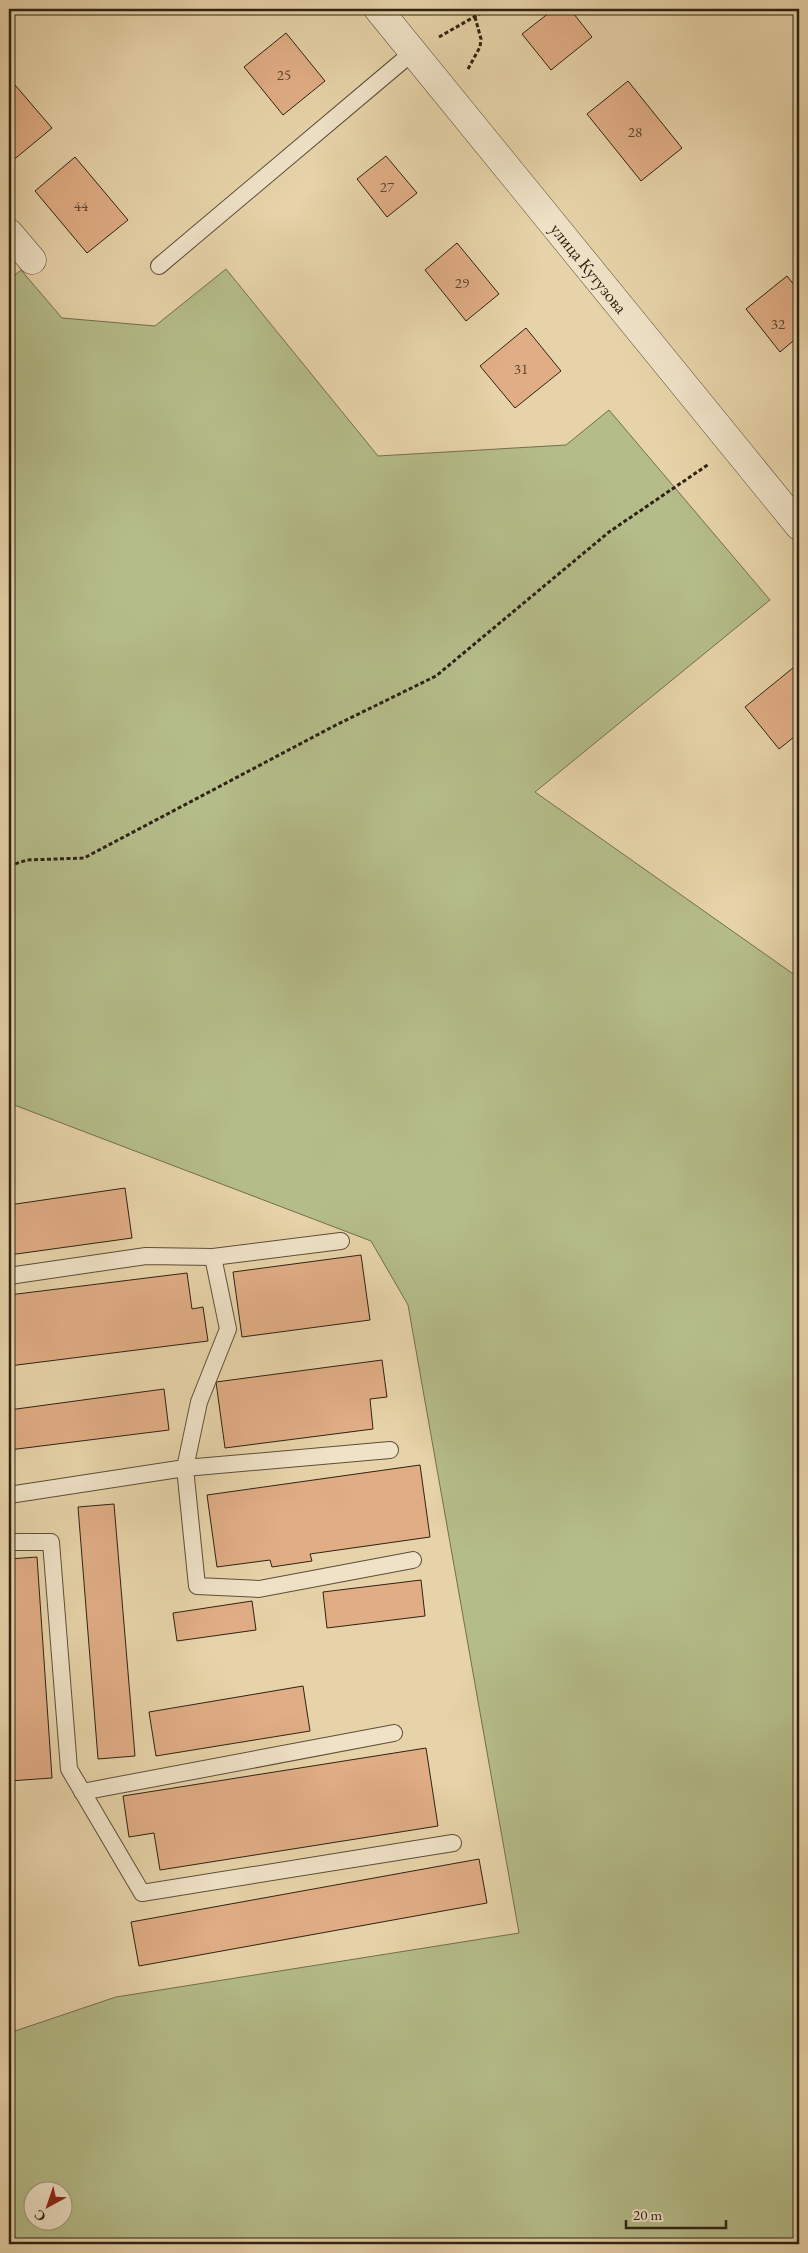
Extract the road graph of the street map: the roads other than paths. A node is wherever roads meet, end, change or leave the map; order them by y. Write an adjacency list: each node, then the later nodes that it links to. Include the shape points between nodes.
1 (378, 9): 2 (street, улица Кутузова)
2 (413, 52): 3 (lane); 4 (street, улица Кутузова)
3 (159, 266)
4 (799, 526)
5 (341, 1241): 6 (lane)
6 (212, 1257): 7 (lane, via 146,1256); 9 (lane, via 228,1329 199,1402)
7 (9, 1276)
8 (390, 1450): 9 (lane)
9 (185, 1468): 10 (lane); 12 (lane, via 197,1586 259,1589)
10 (9, 1496)
11 (9, 1542): 14 (lane, via 50,1542 69,1769)
12 (413, 1560)
13 (394, 1732): 14 (lane)
14 (82, 1792): 15 (lane, via 142,1893)
15 (453, 1843)

